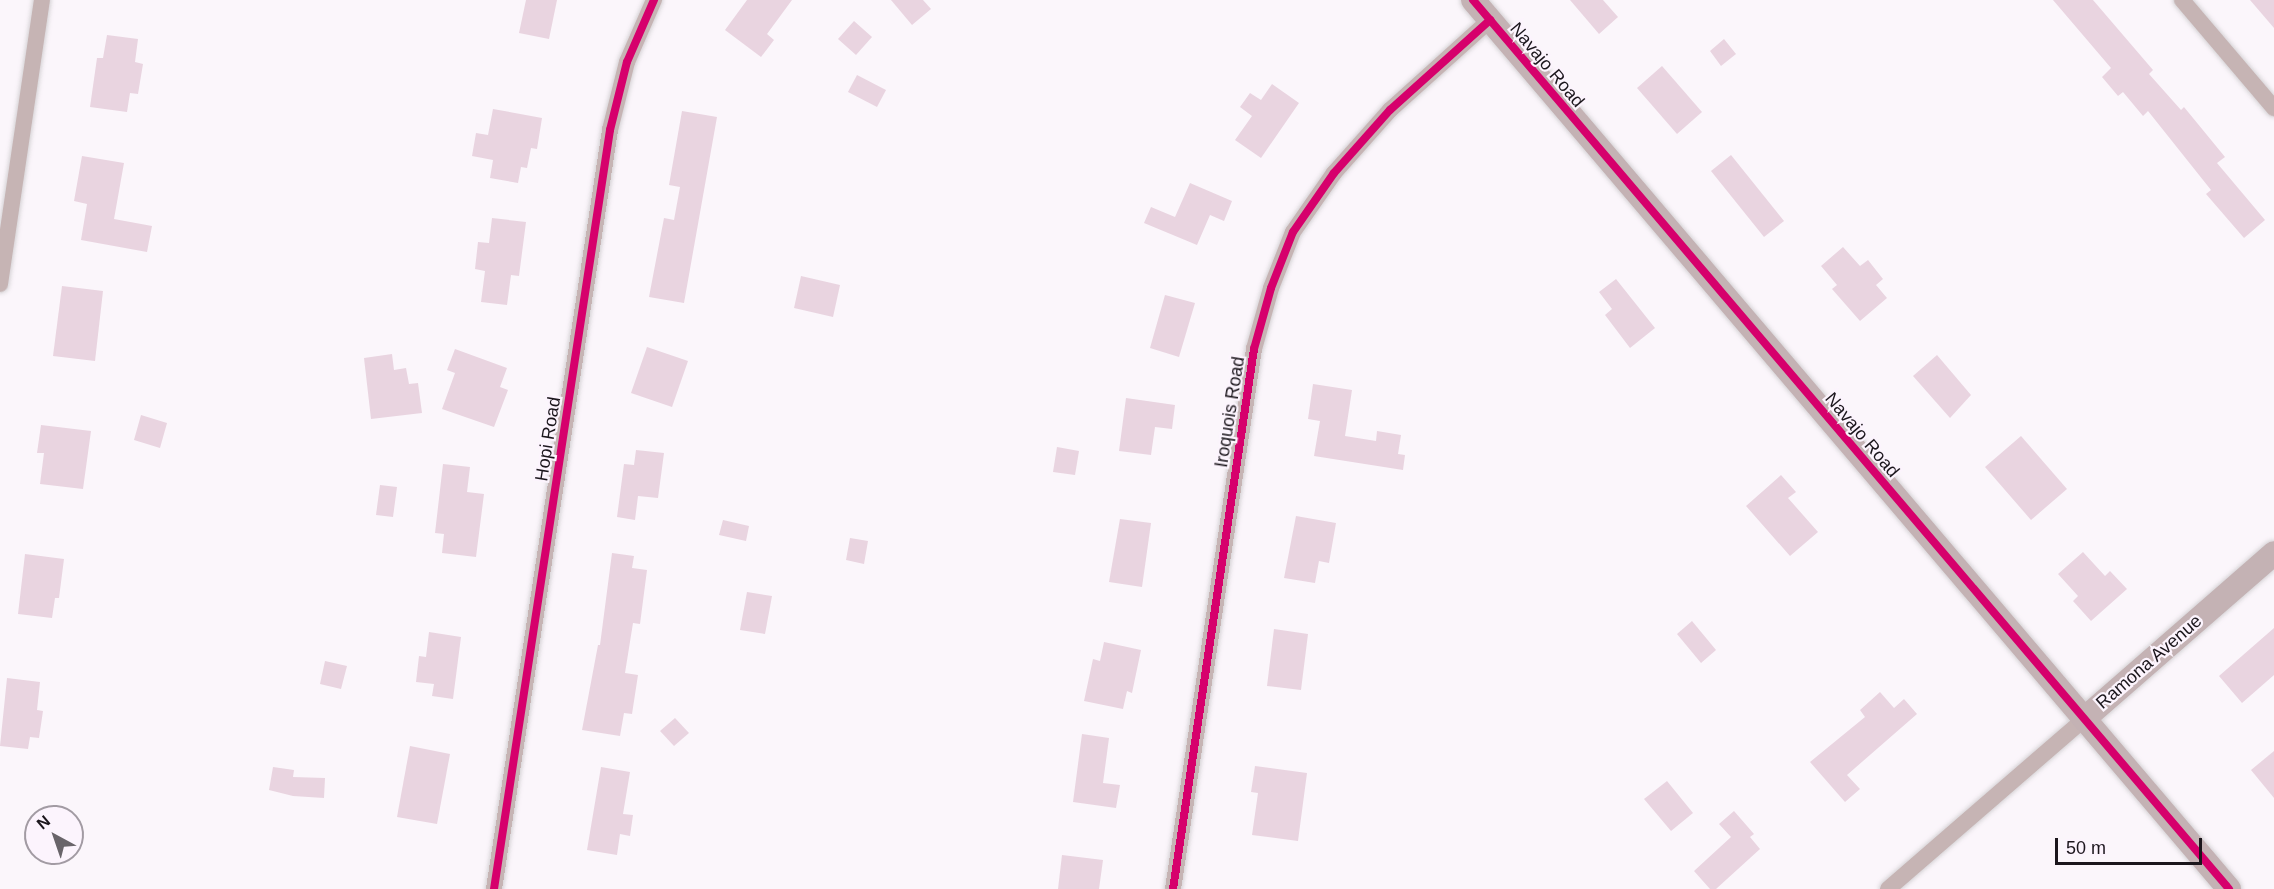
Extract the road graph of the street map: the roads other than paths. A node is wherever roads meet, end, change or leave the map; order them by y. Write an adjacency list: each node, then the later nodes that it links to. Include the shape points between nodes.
1 (42, 0): 7 (street)
2 (654, 0): 10 (street, Hopi Road, via 627,62 610,130)
3 (1473, 0): 5 (main road, Navajo Road)
4 (2182, 0): 6 (street)
5 (1490, 20): 9 (main road, Navajo Road); 11 (street, Iroquois Road, via 1390,110 1334,173 1293,232 1271,288 1254,349)
6 (2274, 108)
7 (0, 284)
8 (2274, 553): 9 (main road, Ramona Avenue)
9 (2084, 719): 12 (street, Ramona Avenue); 13 (main road, Navajo Road)
10 (494, 889)
11 (1173, 889)
12 (1888, 889)
13 (2229, 889)

